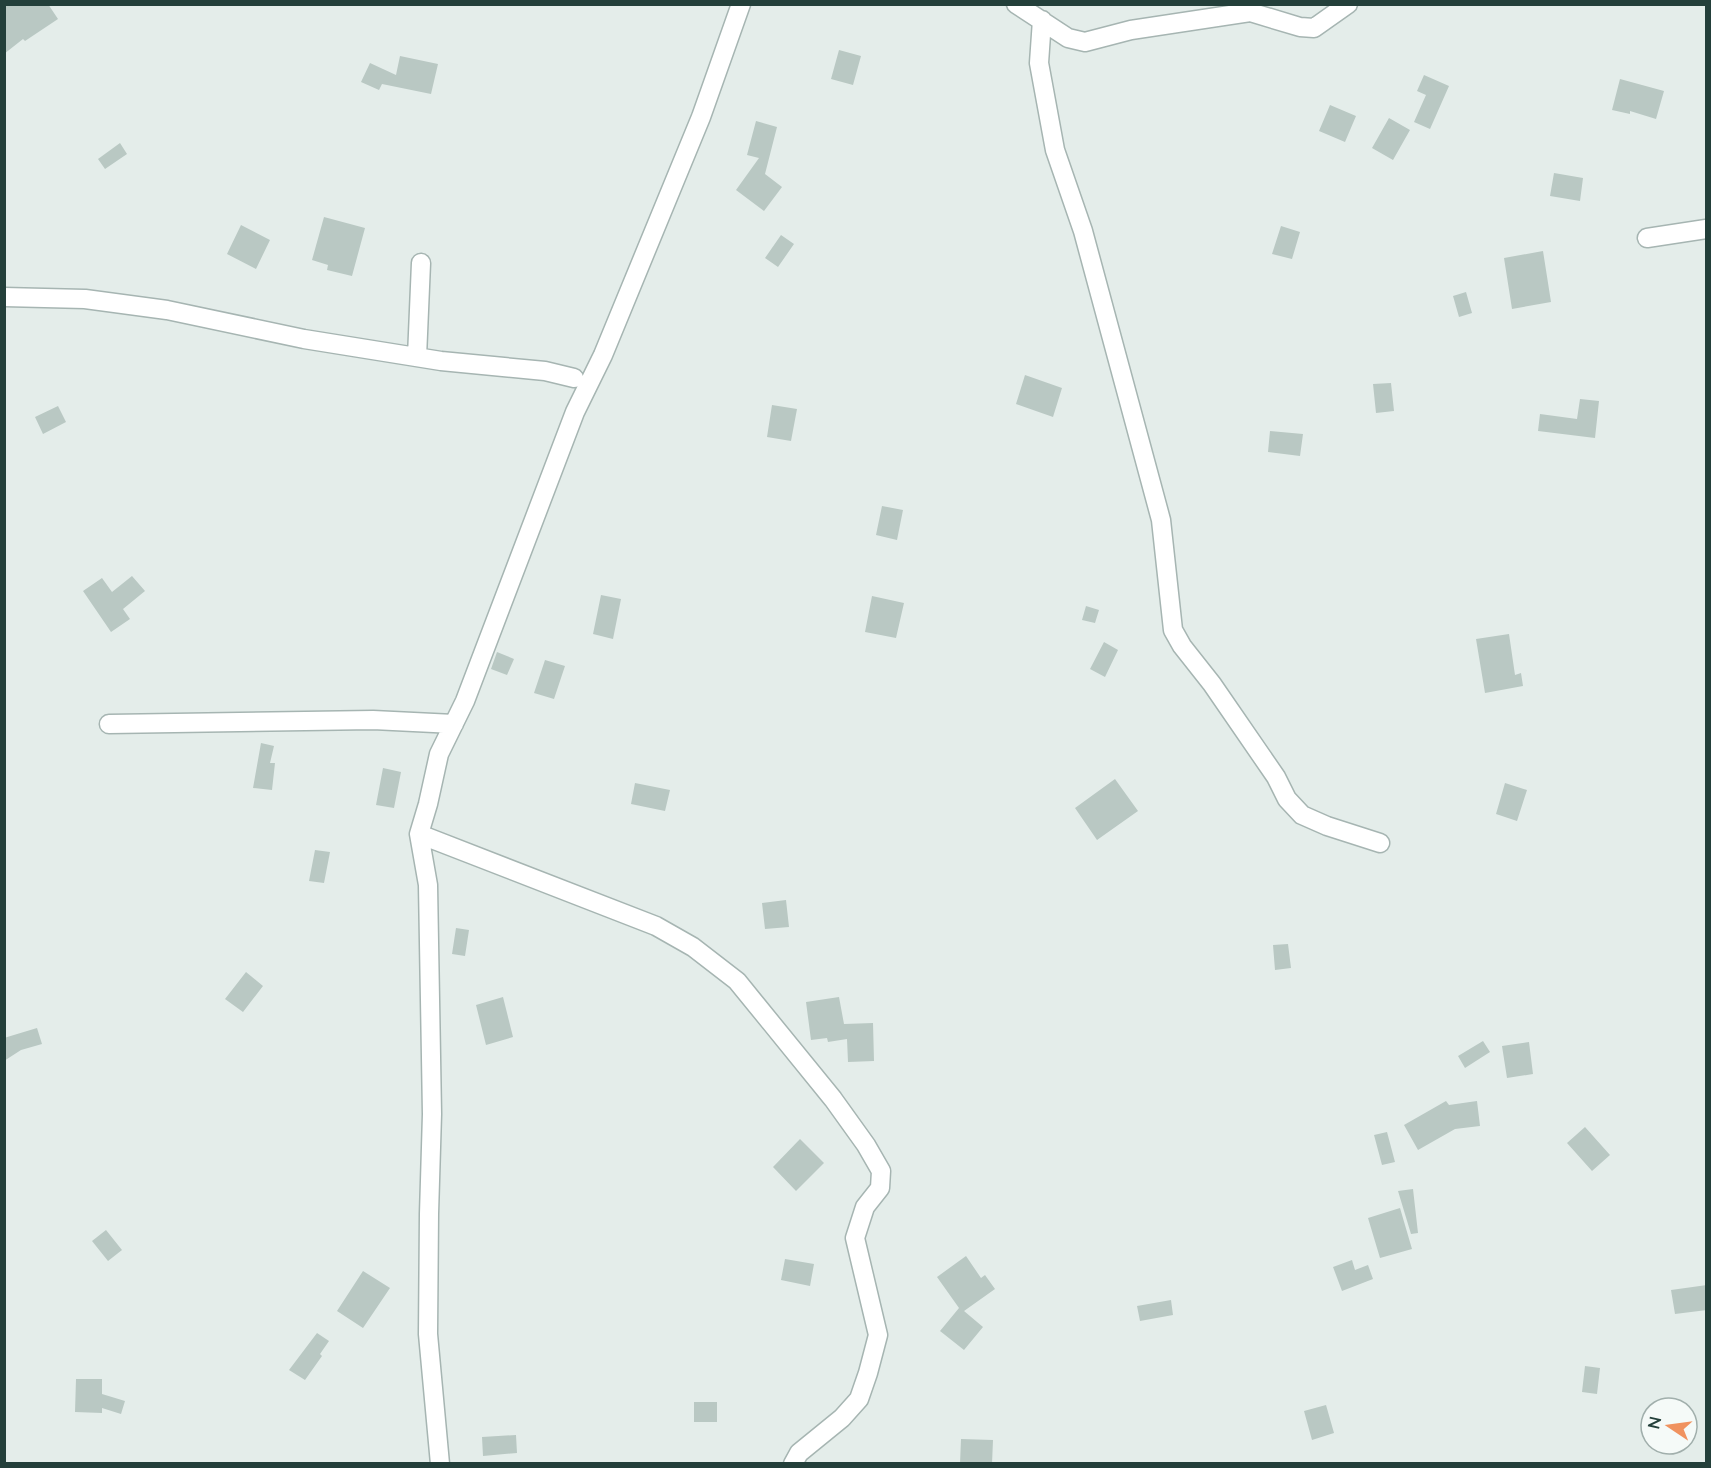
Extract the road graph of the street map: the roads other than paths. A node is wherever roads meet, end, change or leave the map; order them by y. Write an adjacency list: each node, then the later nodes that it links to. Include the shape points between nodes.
1 (741, 4): 9 (street, via 701,117)
2 (1016, 4): 4 (street)
3 (1348, 4): 4 (street, via 1314,28 1250,12 1131,30 1084,42 1068,38)
4 (1042, 20): 16 (street, via 1039,63 1055,150 1083,231 1161,520 1173,630 1276,777 1287,799 1302,815)
5 (1707, 229): 6 (street)
6 (1647, 238)
7 (421, 263): 10 (street)
8 (4, 297): 10 (street, via 84,299 167,310 304,339)
9 (603, 355): 11 (street); 12 (street)
10 (417, 357): 11 (street, via 545,371)
11 (574, 378): 12 (street)
12 (575, 412): 14 (street)
13 (109, 724): 14 (street, via 373,720)
14 (454, 724): 15 (street, via 439,754)
15 (418, 834): 17 (street, via 428,885 432,1114 428,1334); 18 (street, via 656,926 693,947 737,981 866,1145 880,1171 880,1188 865,1207 855,1238 878,1335 859,1400 799,1453)
16 (1380, 843)
17 (440, 1464)
18 (793, 1464)

